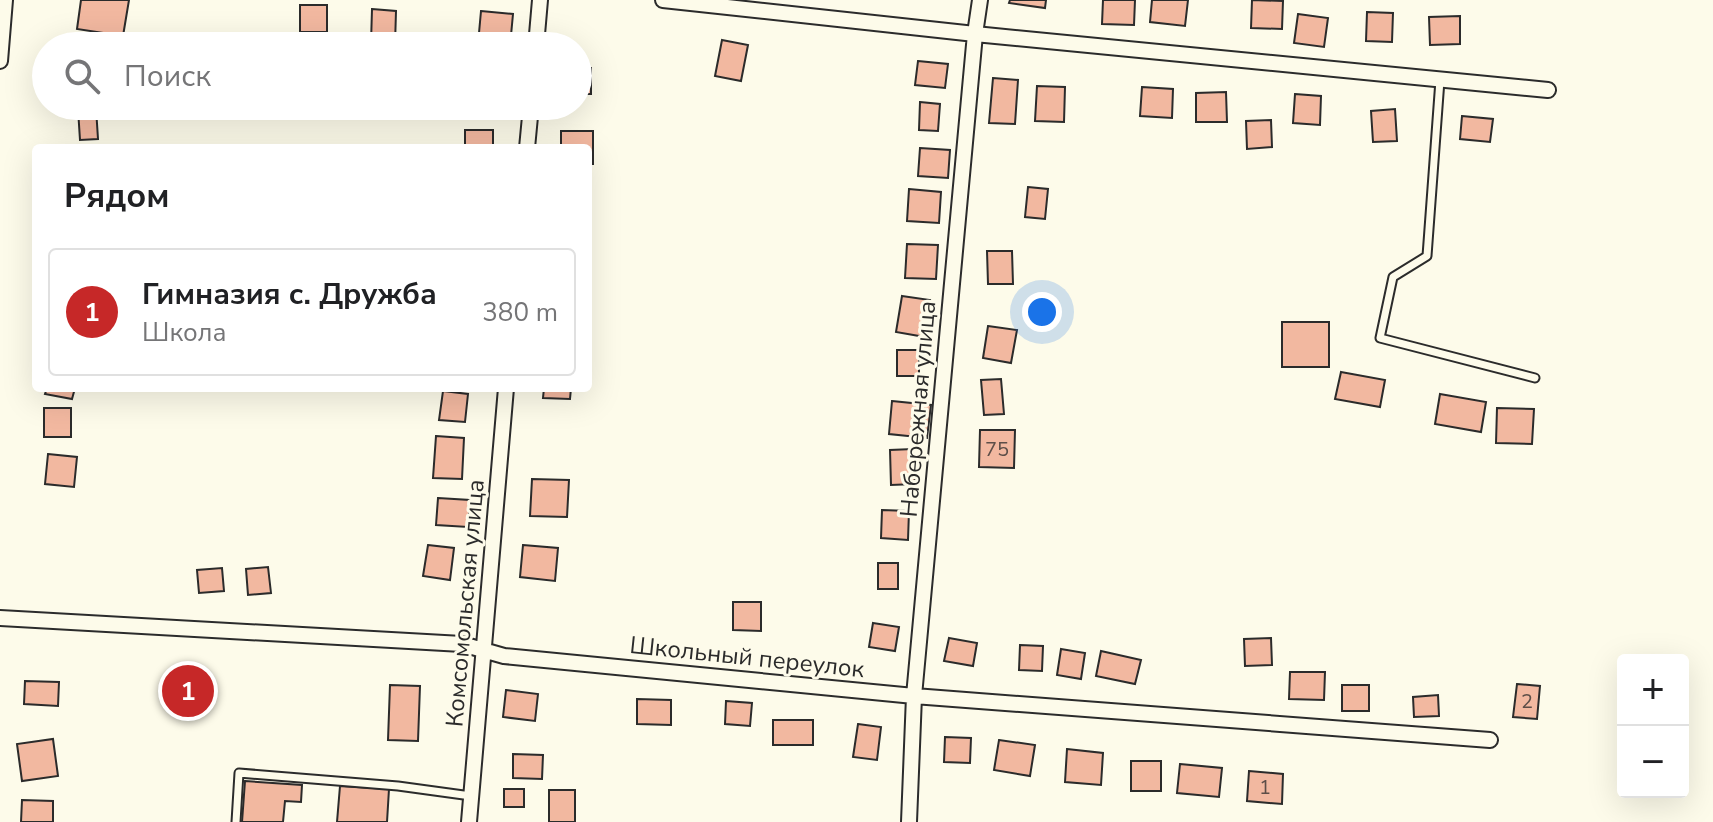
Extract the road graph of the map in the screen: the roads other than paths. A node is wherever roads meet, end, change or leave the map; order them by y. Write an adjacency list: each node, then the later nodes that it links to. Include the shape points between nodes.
1 (5, 0): 7 (street)
2 (540, 0): 5 (street)
3 (663, 0): 6 (street)
4 (980, 0): 6 (street, Набережная улица)
5 (537, 32)
6 (975, 34): 8 (street); 16 (street, Набережная улица)
7 (0, 61)
8 (1440, 80): 9 (street); 12 (lane, via 1427,256 1393,277 1380,338)
9 (1548, 90)
10 (530, 120): 11 (street)
11 (527, 144)
12 (1535, 378)
13 (506, 392): 15 (street, Комсомольская улица)
14 (0, 618): 15 (street, Школьный переулок)
15 (483, 649): 16 (street, Школьный переулок, via 504,656); 18 (street, Комсомольская улица)
16 (914, 696): 17 (street, Школьный переулок); 21 (street, Набережная улица)
17 (1490, 740)
18 (471, 796): 19 (lane, via 239,773); 20 (street, Комсомольская улица)
19 (236, 822)
20 (469, 822)
21 (909, 822)

